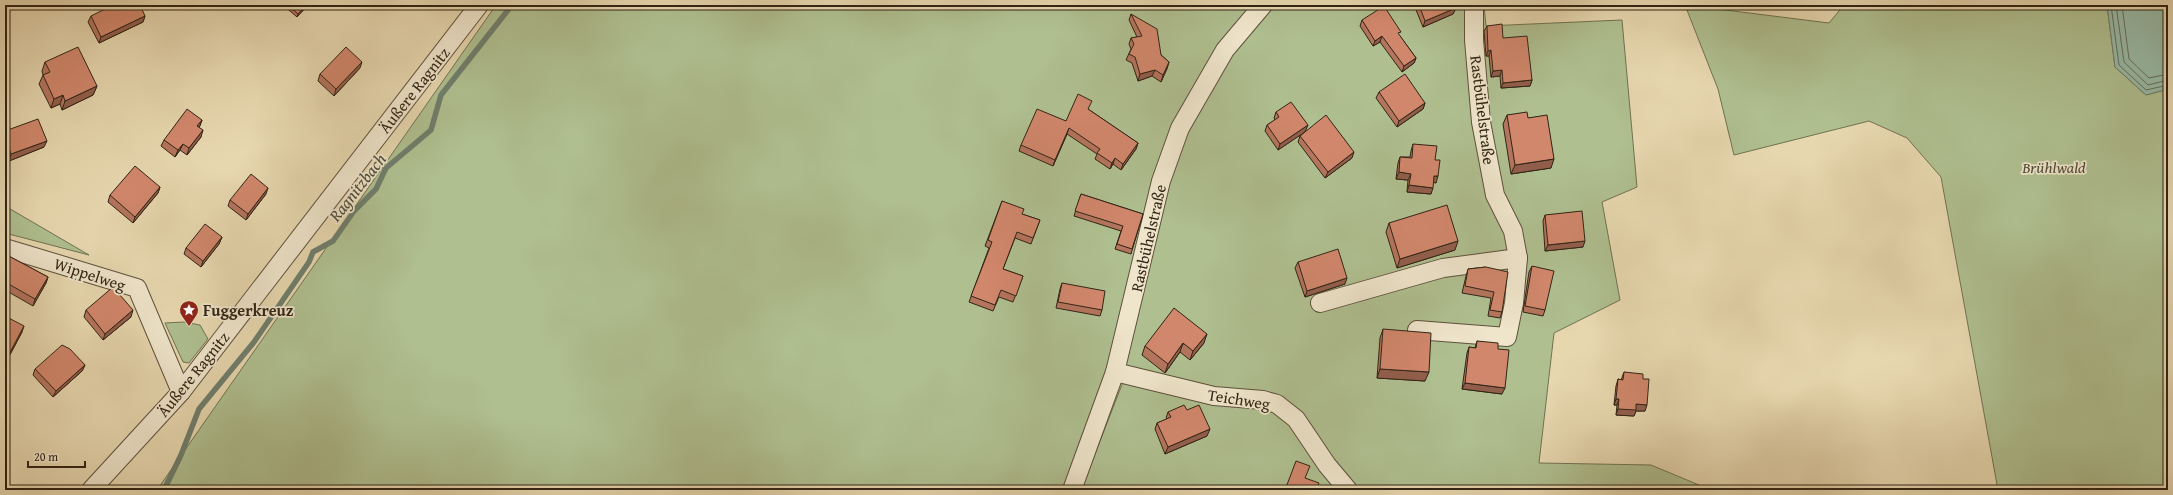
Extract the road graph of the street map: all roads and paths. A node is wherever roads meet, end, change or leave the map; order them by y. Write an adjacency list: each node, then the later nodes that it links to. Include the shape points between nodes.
1 (479, 5): 9 (street, Äußere Ragnitz)
2 (1263, 5): 8 (street, Rastbühelstraße, via 1225,50 1180,128 1161,181)
3 (1474, 5): 5 (street, Rastbühelstraße, via 1474,40 1481,122 1495,195 1513,231)
4 (5, 248): 9 (street, Wippelweg, via 137,288)
5 (1518, 258): 6 (street, via 1443,268); 7 (street, Rastbühelstraße, via 1514,303 1507,337)
6 (1320, 303)
7 (1417, 330)
8 (1115, 372): 11 (street, Rastbühelstraße); 12 (street, Teichweg, via 1214,396 1263,400 1276,404 1296,419 1327,465)
9 (180, 392): 10 (street, Äußere Ragnitz)
10 (91, 490)
11 (1072, 490)
12 (1348, 490)

